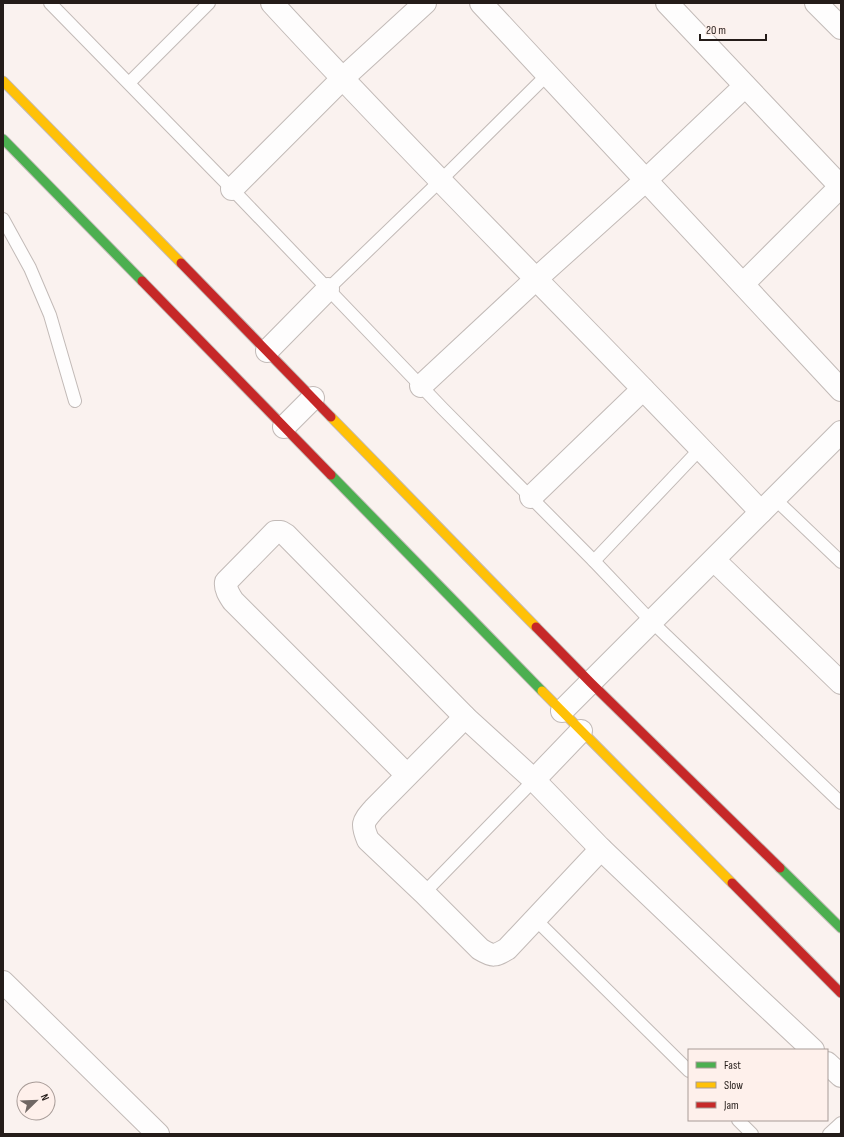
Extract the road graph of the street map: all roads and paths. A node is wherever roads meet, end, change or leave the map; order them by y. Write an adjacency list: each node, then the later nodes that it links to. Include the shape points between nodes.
1 (50, 3): 12 (lane)
2 (209, 3): 12 (lane)
3 (272, 3): 10 (street)
4 (425, 3): 10 (street)
5 (481, 3): 9 (street)
6 (667, 3): 13 (street)
7 (816, 3): 8 (street)
8 (841, 28)
9 (548, 74): 15 (lane); 16 (street)
10 (342, 79): 15 (street); 18 (street)
11 (3, 81): 23 (street)
12 (129, 83): 18 (lane)
13 (745, 86): 16 (street); 17 (street)
14 (3, 139): 29 (street)
15 (441, 180): 20 (street); 22 (lane)
16 (646, 180): 20 (street); 21 (street)
17 (841, 187): 21 (street)
18 (232, 189): 22 (lane)
19 (3, 218): 28 (lane, via 30,268 50,315)
20 (536, 279): 24 (street); 25 (street)
21 (743, 284): 26 (street)
22 (328, 289): 23 (street); 24 (lane)
23 (267, 351): 27 (street)
24 (421, 386): 32 (lane)
25 (644, 389): 31 (street); 32 (street)
26 (841, 390)
27 (313, 398): 29 (street); 38 (street)
28 (75, 401)
29 (284, 427): 40 (street)
30 (839, 437): 33 (street)
31 (701, 448): 33 (street); 35 (lane)
32 (531, 498): 35 (lane)
33 (768, 505): 34 (street); 36 (lane)
34 (714, 560): 37 (street); 39 (street)
35 (594, 561): 37 (lane)
36 (841, 562)
37 (652, 622): 38 (street); 45 (lane)
38 (591, 683): 40 (street); 49 (street)
39 (841, 683)
40 (562, 711): 42 (street)
41 (465, 717): 43 (street); 43 (street, via 286,535 275,532 226,582 229,596); 44 (street)
42 (581, 731): 44 (street); 51 (street)
43 (407, 775): 47 (street, via 374,809 365,820 363,828 368,840)
44 (534, 780): 46 (street); 47 (lane)
45 (841, 803)
46 (601, 848): 48 (street); 52 (street)
47 (424, 893): 48 (street, via 480,949 489,954 497,955 507,949)
48 (535, 919): 54 (lane)
49 (841, 928)
50 (3, 982): 58 (street)
51 (841, 993)
52 (812, 1049)
53 (828, 1064): 55 (street)
54 (688, 1070)
55 (841, 1076)
56 (739, 1121): 59 (lane)
57 (841, 1123): 60 (lane)
58 (158, 1134)
59 (752, 1134)
60 (829, 1134)

